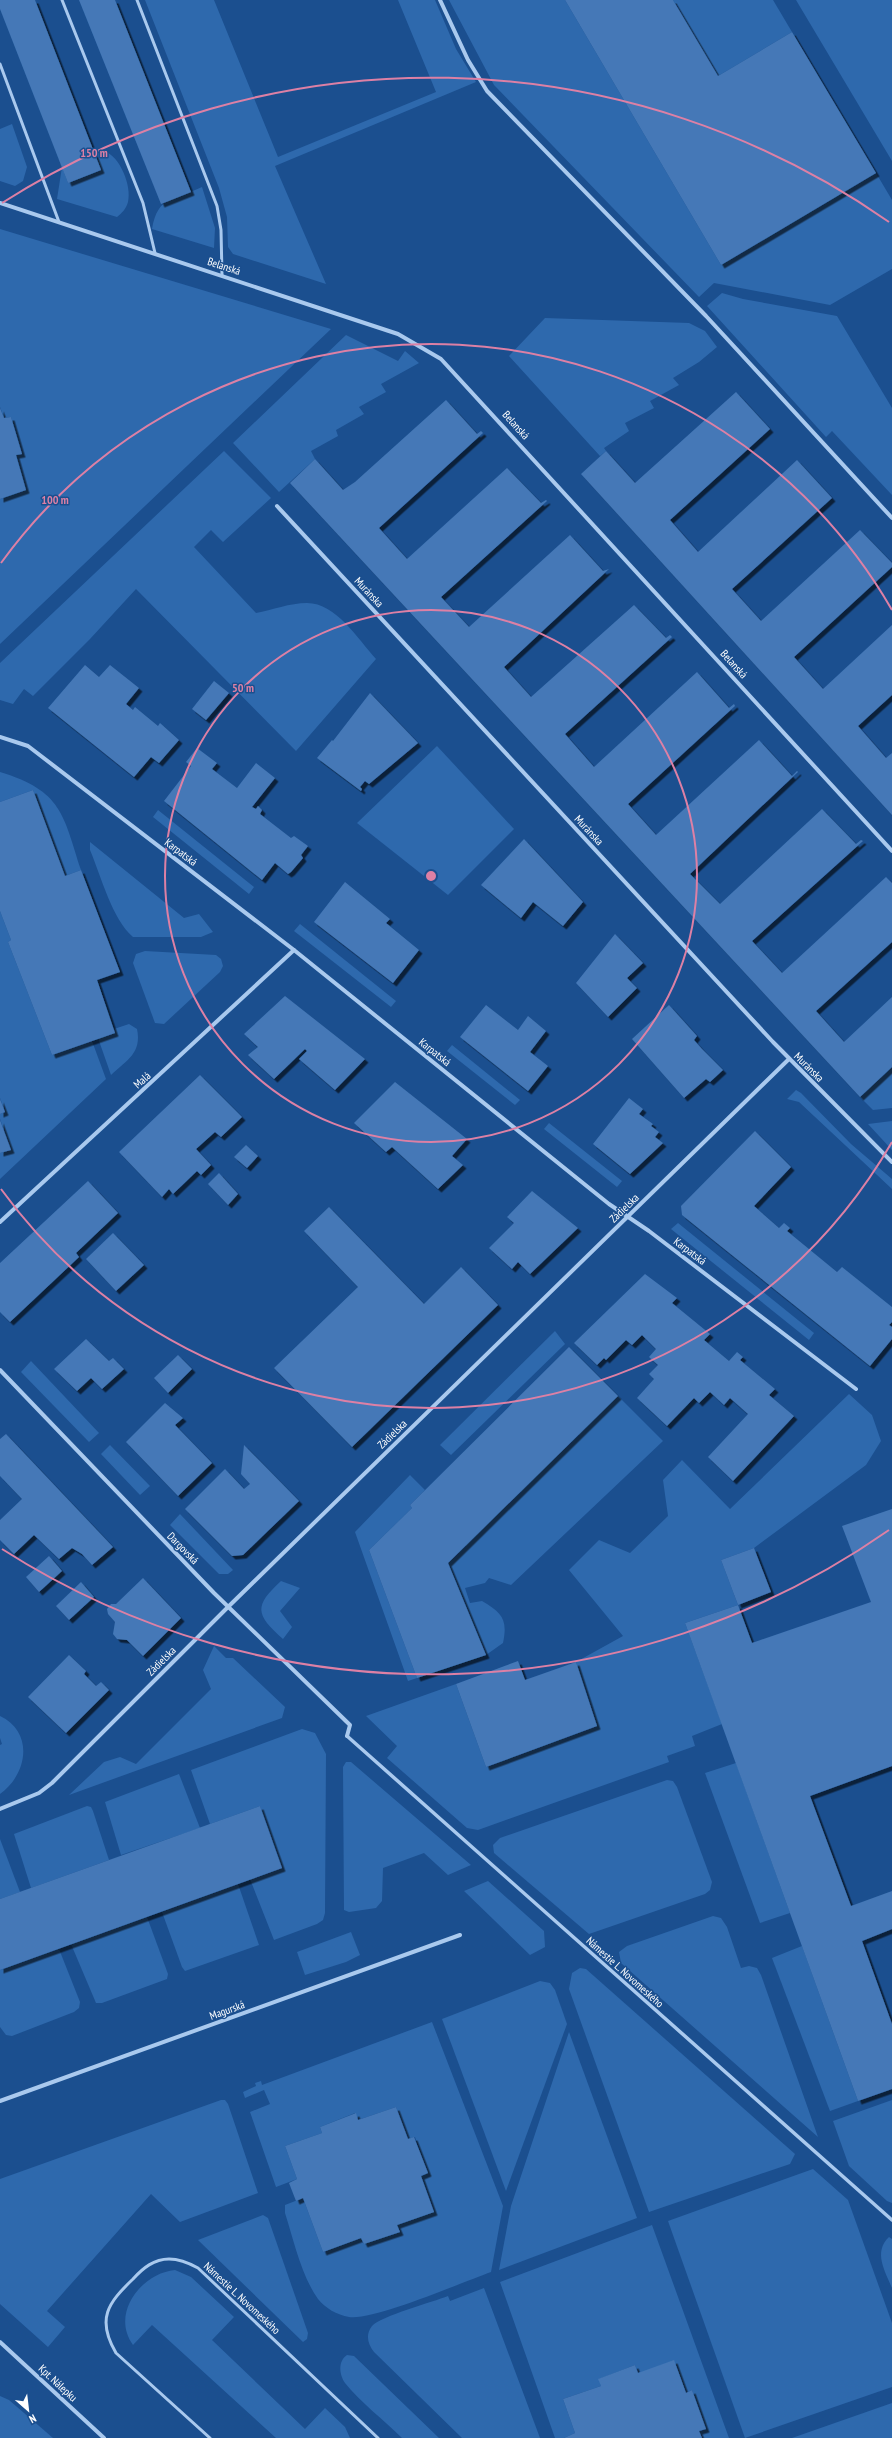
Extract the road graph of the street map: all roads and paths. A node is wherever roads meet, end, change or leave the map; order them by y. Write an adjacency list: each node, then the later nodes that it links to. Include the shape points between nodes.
1 (62, 0): 7 (lane, via 143,203)
2 (137, 0): 8 (lane, via 217,206 221,230)
3 (440, 0): 10 (street, via 468,60 487,91 706,316)
4 (0, 64): 6 (lane)
5 (0, 203): 6 (street, Belanská)
6 (59, 222): 7 (street, Belanská)
7 (155, 253): 8 (street, Belanská)
8 (222, 275): 12 (street, Belanská, via 398,334 441,359)
9 (277, 506): 14 (street, Muránska)
10 (892, 518)
11 (0, 737): 13 (street, Karpatská, via 28,746)
12 (892, 851)
13 (294, 950): 16 (street, Karpatská); 17 (street, Malá)
14 (789, 1059): 15 (street, Muránska); 16 (street, Zádielska)
15 (892, 1162)
16 (628, 1217): 19 (street, Karpatská); 20 (street, Zádielska)
17 (0, 1222)
18 (0, 1370): 20 (street, Dargovská)
19 (856, 1389)
20 (228, 1607): 21 (street, Dargovská, via 350,1725); 22 (street, Zádielska, via 52,1783 39,1793)
21 (347, 1736): 25 (street, Námestie L. Novomeského)
22 (0, 1809)
23 (460, 1935): 24 (street, Magurská)
24 (0, 2101)
25 (892, 2220)
26 (0, 2342): 27 (street, Kpt. Nálepku)
27 (104, 2438)
28 (210, 2438): 29 (lane, Námestie L. Novomeského, via 116,2353 110,2343 106,2321 113,2298 144,2267 156,2261 183,2261 198,2268)
29 (378, 2438)

